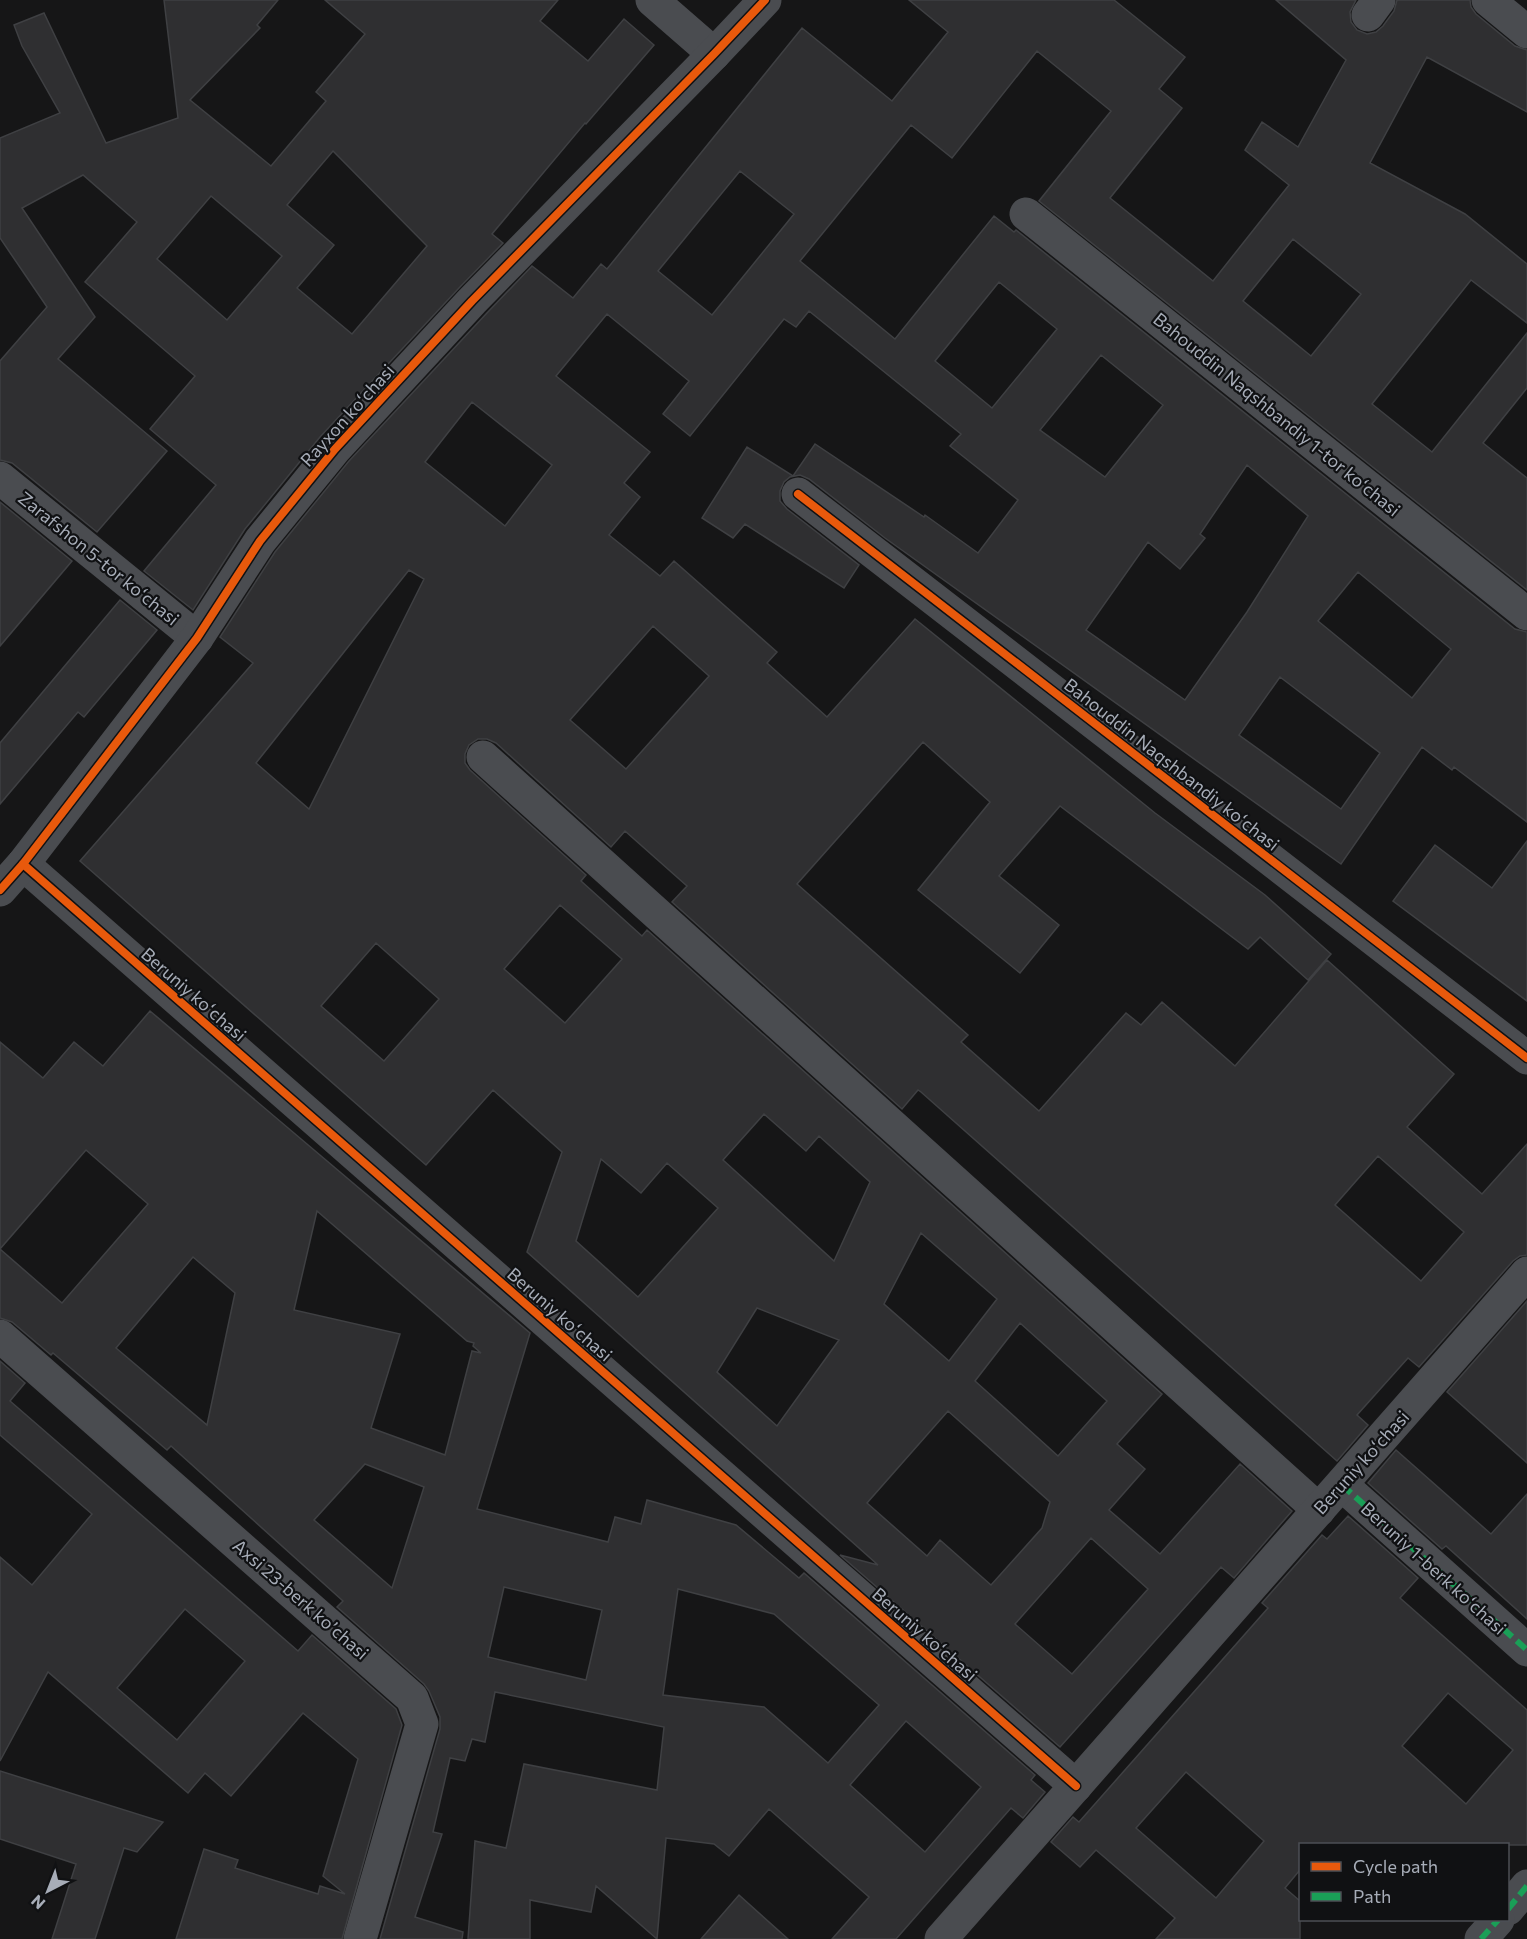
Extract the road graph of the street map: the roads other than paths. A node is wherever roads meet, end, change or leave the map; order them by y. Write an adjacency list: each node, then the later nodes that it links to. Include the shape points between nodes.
1 (652, 0): 5 (street)
2 (765, 0): 5 (street, Rayxon koʻchasi)
3 (1488, 0): 4 (street)
4 (1527, 32)
5 (714, 54): 10 (street, Rayxon koʻchasi, via 472,301 335,449 260,541)
6 (1026, 214): 9 (street, Bahouddin Naqshbandiy 1-tor koʻchasi)
7 (0, 478): 10 (street, Zarafshon 5-tor koʻchasi)
8 (798, 494): 14 (street, Bahouddin Naqshbandiy koʻchasi)
9 (1527, 614)
10 (197, 638): 12 (street, Rayxon koʻchasi)
11 (483, 757): 18 (street)
12 (23, 864): 13 (street, Rayxon koʻchasi); 20 (street, Beruniy koʻchasi)
13 (0, 890)
14 (1527, 1058)
15 (1527, 1273): 17 (street, Beruniy koʻchasi)
16 (0, 1336): 24 (street, Аxsi 23-berk koʼchasi, via 412,1698 422,1724)
17 (1341, 1485): 18 (street, Beruniy koʻchasi); 19 (street, Beruniy 1-berk koʻchasi)
18 (1319, 1510): 20 (street, Beruniy koʻchasi)
19 (1527, 1650)
20 (1076, 1786): 25 (street, Beruniy koʻchasi)
21 (1527, 1886): 22 (street)
22 (1509, 1908)
23 (1497, 1921): 26 (street)
24 (360, 1939)
25 (941, 1939)
26 (1481, 1939)

